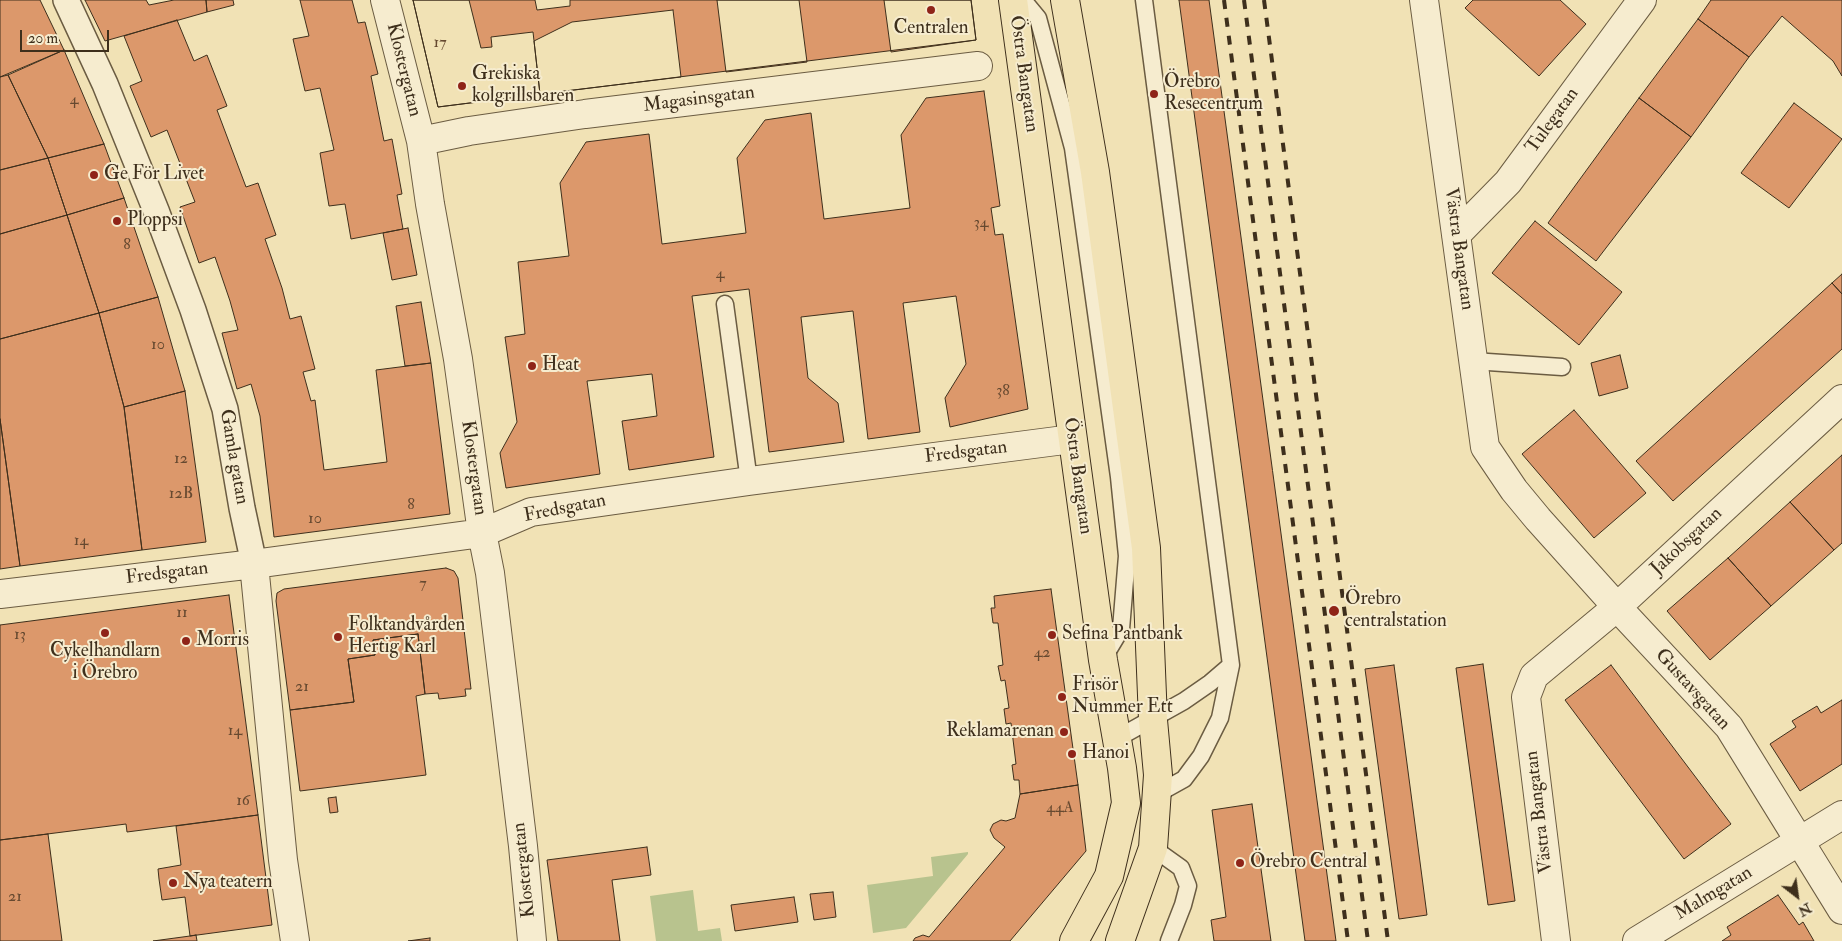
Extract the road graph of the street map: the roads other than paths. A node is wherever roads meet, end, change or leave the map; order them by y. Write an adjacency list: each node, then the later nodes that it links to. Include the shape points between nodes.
1 (66, 0): 20 (street, Gamla gatan, via 113,102 193,310 225,409)
2 (386, 0): 10 (street, Klostergatan)
3 (1013, 0): 16 (main road, Östra Bangatan)
4 (1023, 0): 23 (lane, via 1038,18 1073,148 1119,477 1127,556 1121,629)
5 (1065, 0): 26 (main road, via 1095,172 1146,548)
6 (1144, 0): 24 (lane)
7 (1424, 0): 11 (street, Västra Bangatan)
8 (1642, 0): 11 (street, Tulegatan, via 1508,182)
9 (978, 66): 10 (street, Magasinsgatan, via 585,114)
10 (421, 141): 19 (street, Klostergatan, via 458,359)
11 (1456, 236): 13 (street, Västra Bangatan)
12 (725, 304): 17 (lane)
13 (1473, 361): 14 (lane); 18 (street, Västra Bangatan, via 1485,447)
14 (1562, 367)
15 (1842, 399): 22 (street, Jakobsgatan)
16 (1072, 439): 17 (street, Fredsgatan); 23 (main road, Östra Bangatan)
17 (749, 481): 19 (street, Fredsgatan, via 531,512)
18 (1514, 490): 22 (street, Gustavsgatan)
19 (482, 533): 20 (street, Fredsgatan); 34 (street, Klostergatan, via 490,573)
20 (254, 564): 21 (street, Fredsgatan); 33 (street, Gamla gatan, via 283,860)
21 (0, 594)
22 (1617, 607): 25 (street, Jakobsgatan, via 1534,676); 30 (street, Gustavsgatan, via 1729,727)
23 (1103, 660): 27 (main road, Östra Bangatan)
24 (1231, 665): 26 (lane, via 1191,697); 28 (lane, via 1220,718 1201,756 1184,779)
25 (1532, 684): 38 (street, Västra Bangatan, via 1526,697)
26 (1153, 720): 27 (lane); 28 (main road, via 1158,776)
27 (1116, 739): 35 (main road, Östra Bangatan, via 1126,803 1120,835 1110,876)
28 (1156, 794): 31 (main road)
29 (1842, 815): 30 (street, Malmgatan)
30 (1800, 841): 32 (street, Gustavsgatan); 39 (street, Malmgatan)
31 (1153, 848): 36 (main road); 37 (lane, via 1181,868 1188,886)
32 (1842, 910)
33 (295, 941)
34 (532, 941)
35 (1074, 941)
36 (1120, 941)
37 (1169, 941)
38 (1556, 941)
39 (1637, 941)

